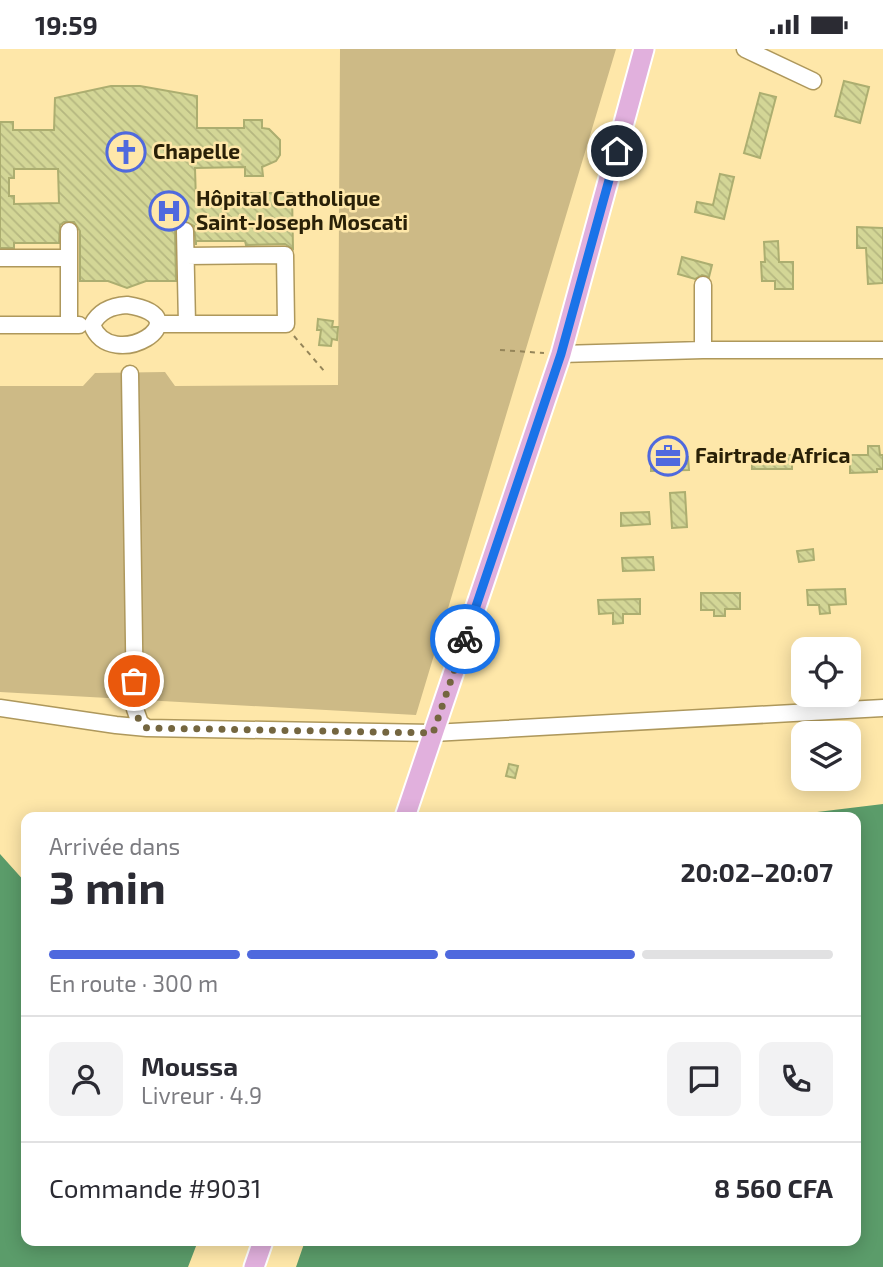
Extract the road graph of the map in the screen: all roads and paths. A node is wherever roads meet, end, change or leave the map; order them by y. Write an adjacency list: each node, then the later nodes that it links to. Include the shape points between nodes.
1 (644, 49): 19 (main road)
2 (745, 49): 3 (street)
3 (813, 81)
4 (69, 231): 8 (street)
5 (186, 231): 6 (street)
6 (186, 256): 11 (street); 12 (street, via 285,255)
7 (0, 258): 8 (street)
8 (69, 258): 14 (street)
9 (703, 285): 16 (street)
10 (158, 324): 11 (street); 15 (street, via 147,310 127,305 104,310); 15 (street, via 148,339 128,345 105,340)
11 (187, 324): 12 (street)
12 (283, 324): 20 (path)
13 (0, 325): 14 (street)
14 (69, 325): 15 (street)
15 (92, 325)
16 (703, 350): 17 (street); 19 (street)
17 (883, 350)
18 (500, 351): 19 (path)
19 (561, 354): 25 (main road)
20 (325, 372)
21 (130, 374): 24 (street, via 135,709)
22 (0, 708): 24 (street)
23 (883, 708): 25 (street)
24 (147, 728): 25 (street)
25 (433, 733): 26 (main road)
26 (407, 812)
27 (261, 1246): 28 (main road)
28 (254, 1267)

